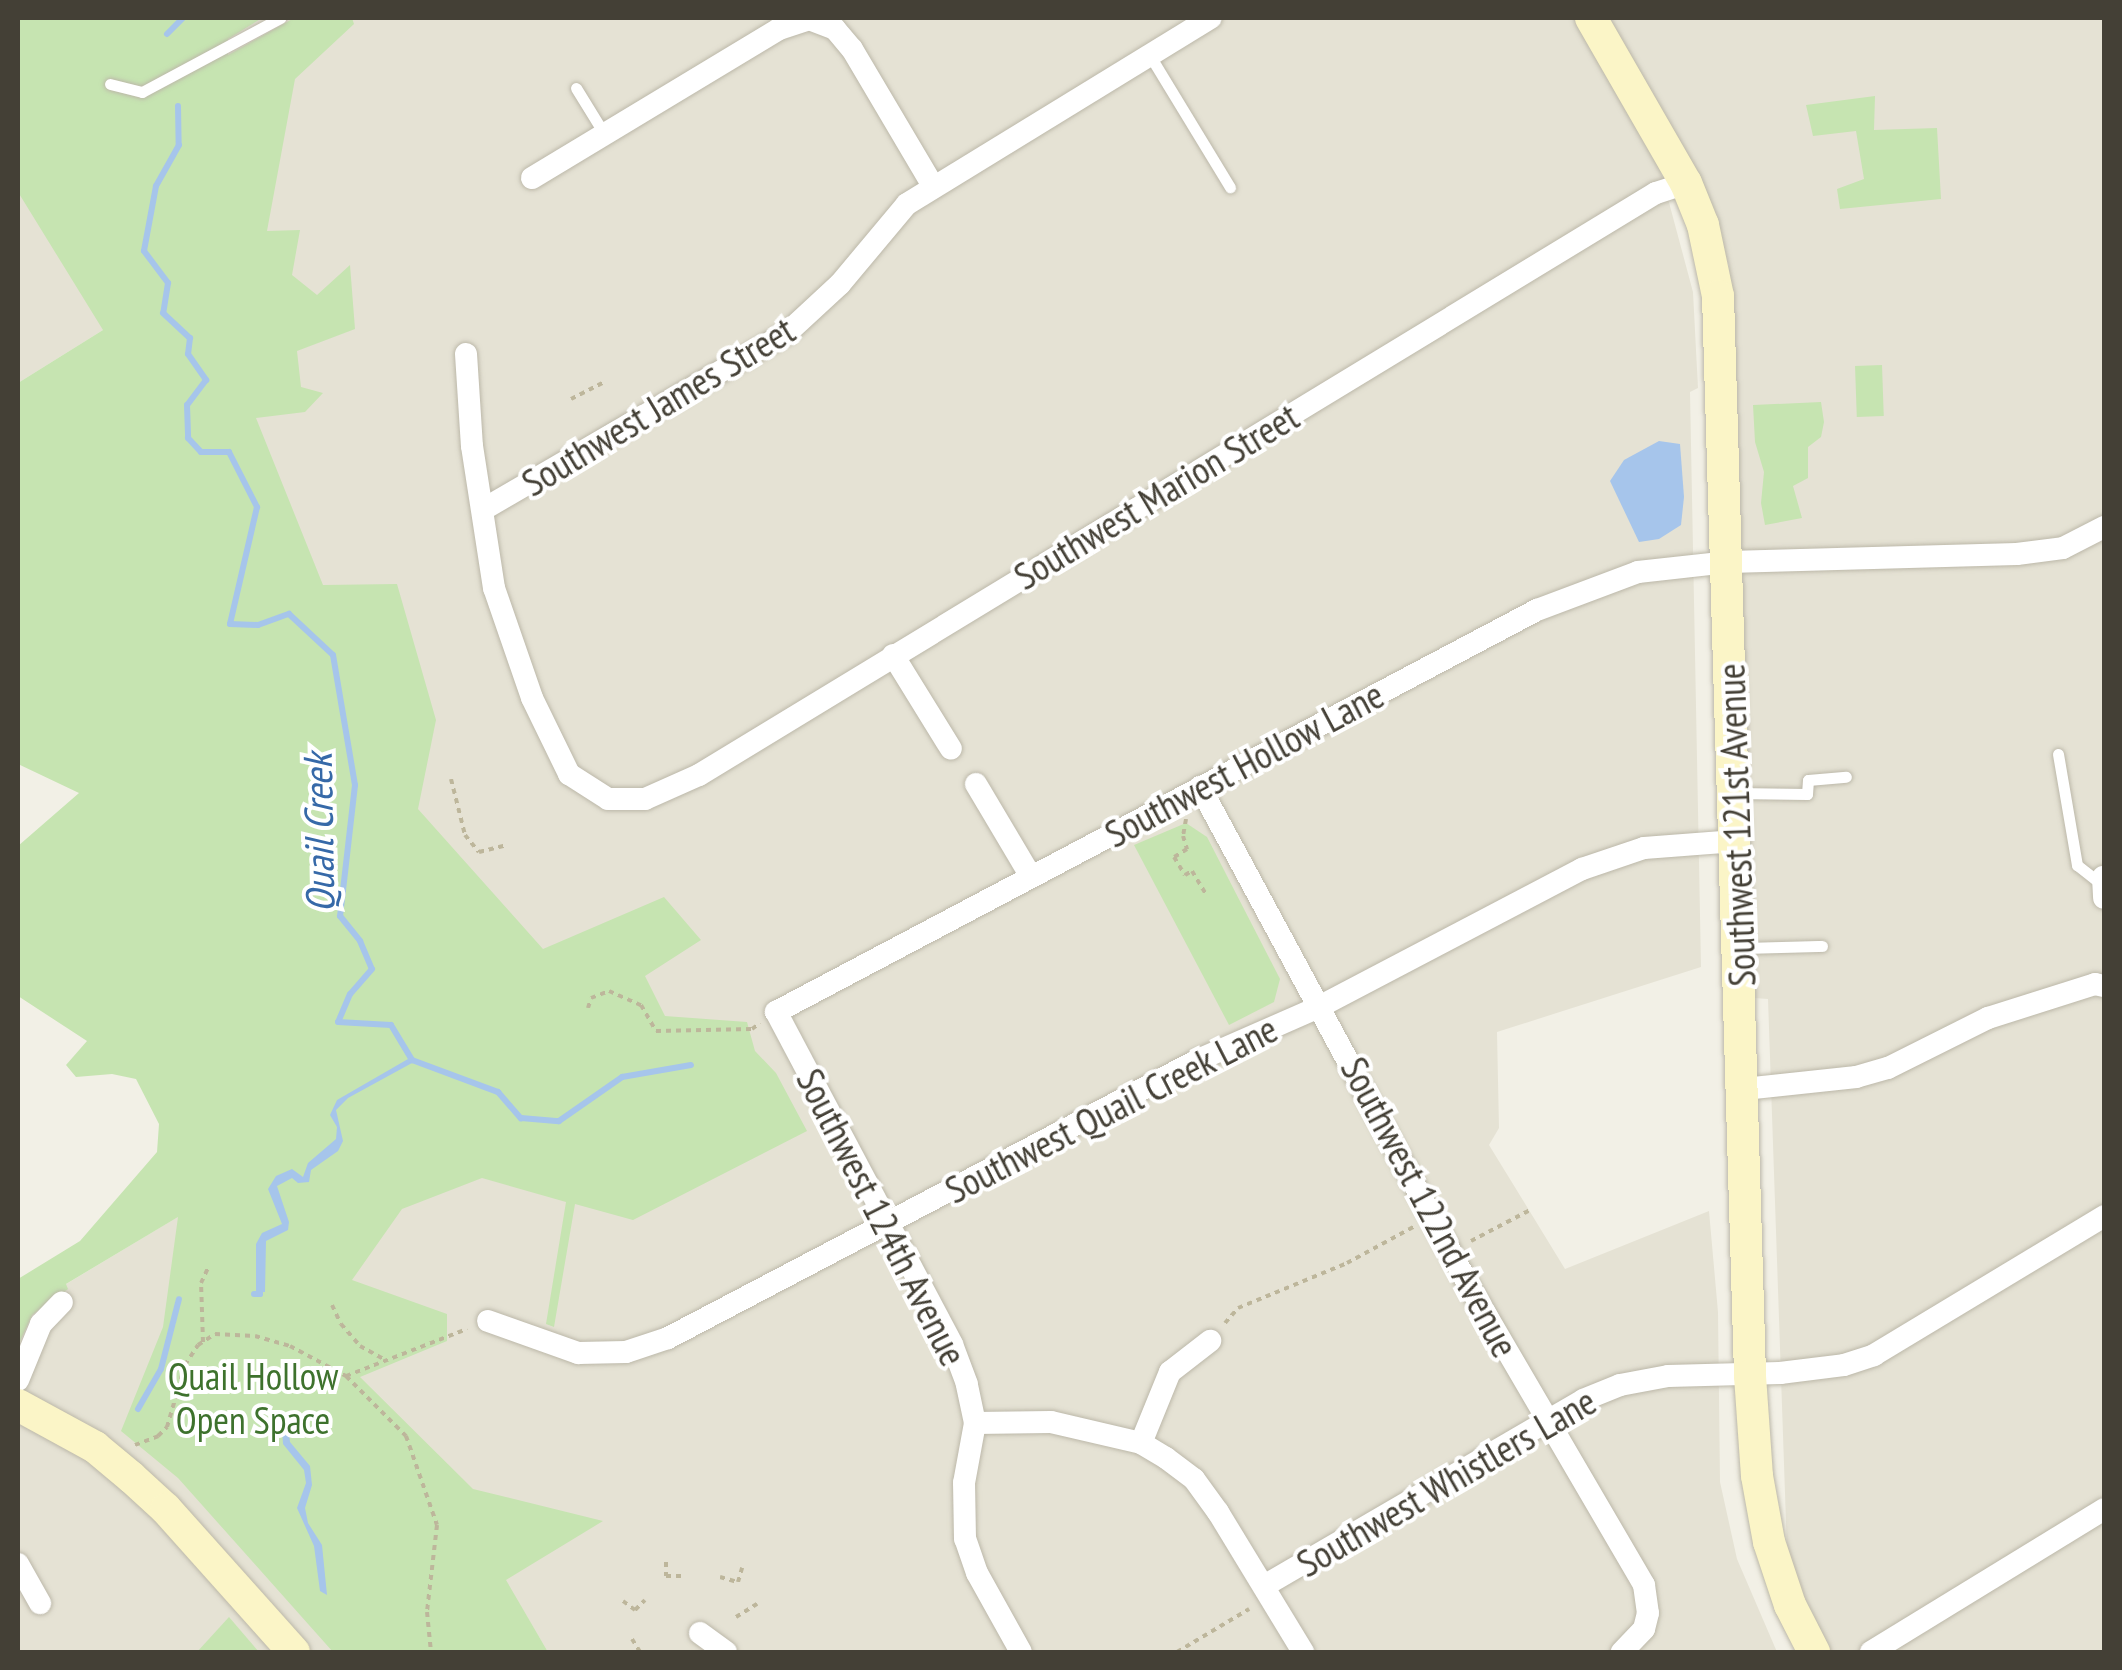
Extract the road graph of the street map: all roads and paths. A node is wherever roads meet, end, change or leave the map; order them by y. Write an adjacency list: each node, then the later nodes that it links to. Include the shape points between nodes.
1 (280, 18): 5 (lane, via 142,92)
2 (1210, 18): 4 (street, Southwest James Street)
3 (1591, 18): 9 (main road, Southwest 121st Avenue)
4 (1149, 54): 10 (street, Southwest James Street); 11 (lane)
5 (110, 84)
6 (576, 88): 7 (lane)
7 (605, 135): 8 (street); 10 (street, via 779,29 809,20 835,29 852,49)
8 (532, 178)
9 (1686, 182): 17 (main road, Southwest 121st Avenue, via 1708,244 1722,333); 18 (street, Southwest Marion Street, via 1656,193)
10 (933, 186): 15 (street, Southwest James Street, via 898,213 840,284 787,333)
11 (1230, 188)
12 (466, 354): 15 (street)
13 (603, 383): 14 (path)
14 (570, 400)
15 (484, 509): 18 (street, Southwest Marion Street, via 494,588 549,739 569,774 596,794 645,800 698,775)
16 (2104, 527): 17 (street, Southwest Hollow Lane, via 2064,548 2017,554)
17 (1728, 562): 24 (main road, Southwest 121st Avenue); 25 (street, Southwest Hollow Lane, via 1638,572 1536,610)
18 (893, 655): 19 (street)
19 (951, 748)
20 (2058, 754): 29 (lane, via 2077,865)
21 (1846, 778): 24 (lane, via 1808,780 1807,794)
22 (451, 779): 27 (path, via 466,834 479,852)
23 (976, 784): 28 (street)
24 (1735, 793): 26 (main road, Southwest 121st Avenue)
25 (1205, 796): 28 (street, Southwest Hollow Lane); 30 (path, via 1186,820 1187,849 1174,857); 34 (street, Southwest 122nd Avenue)
26 (1736, 841): 32 (main road, Southwest 121st Avenue); 34 (street, Southwest Quail Creek Lane, via 1613,856)
27 (507, 845)
28 (1030, 875): 36 (street, Southwest Hollow Lane)
29 (2103, 887)
30 (1204, 893)
31 (1822, 946): 32 (lane)
32 (1740, 948): 37 (main road, Southwest 121st Avenue)
33 (2104, 986): 37 (street, via 1988,1018 1888,1068)
34 (1321, 1006): 40 (street, Southwest 122nd Avenue); 41 (street, Southwest Quail Creek Lane, via 1196,1062)
35 (588, 1008): 36 (path, via 591,998 609,991 641,1004 656,1031 752,1029)
36 (776, 1012): 41 (street, Southwest 124th Avenue)
37 (1744, 1089): 51 (main road, Southwest 121st Avenue)
38 (1530, 1210): 42 (path)
39 (2104, 1216): 51 (street, Southwest Whistlers Lane, via 1874,1355)
40 (1433, 1217): 47 (path, via 1238,1308); 54 (street, Southwest 122nd Avenue)
41 (886, 1222): 46 (street, Southwest Quail Creek Lane, via 668,1338 626,1352 578,1353); 55 (street, Southwest 124th Avenue, via 952,1344)
42 (1462, 1246)
43 (208, 1268): 48 (path, via 200,1283)
44 (62, 1302): 52 (street, via 42,1324)
45 (332, 1305): 49 (path, via 360,1346)
46 (488, 1322): 49 (path)
47 (1210, 1341): 56 (street, via 1170,1372)
48 (203, 1342): 50 (path, via 215,1334 254,1336 290,1346); 57 (path, via 185,1365 168,1427 144,1444)
49 (385, 1360): 50 (path)
50 (346, 1376): 73 (path, via 406,1436 437,1526 427,1612)
51 (1750, 1376): 54 (street, Southwest Whistlers Lane, via 1668,1376 1620,1385); 80 (main road, Southwest 121st Avenue, via 1769,1542)
52 (18, 1380)
53 (18, 1406): 72 (main road, via 95,1447 131,1477)
54 (1547, 1421): 64 (street, Southwest Whistlers Lane); 79 (street, Southwest 122nd Avenue, via 1644,1585 1644,1629)
55 (975, 1423): 56 (street, via 1051,1422); 76 (street, Southwest 124th Avenue, via 964,1484 965,1539)
56 (1141, 1442): 64 (street, via 1194,1479)
57 (129, 1445)
58 (2104, 1509): 81 (street)
59 (666, 1562): 62 (path, via 666,1576)
60 (18, 1564): 67 (street)
61 (742, 1568): 63 (path, via 738,1582)
62 (684, 1576)
63 (720, 1577)
64 (1267, 1591): 77 (path); 78 (street)
65 (645, 1600): 66 (path, via 634,1610)
66 (623, 1601)
67 (40, 1603)
68 (757, 1604): 69 (path)
69 (736, 1616)
70 (700, 1633): 75 (street)
71 (632, 1639): 74 (path)
72 (294, 1652)
73 (431, 1652)
74 (640, 1652)
75 (726, 1652)
76 (1021, 1652)
77 (1177, 1652)
78 (1304, 1652)
79 (1622, 1652)
80 (1814, 1652)
81 (1871, 1652)

